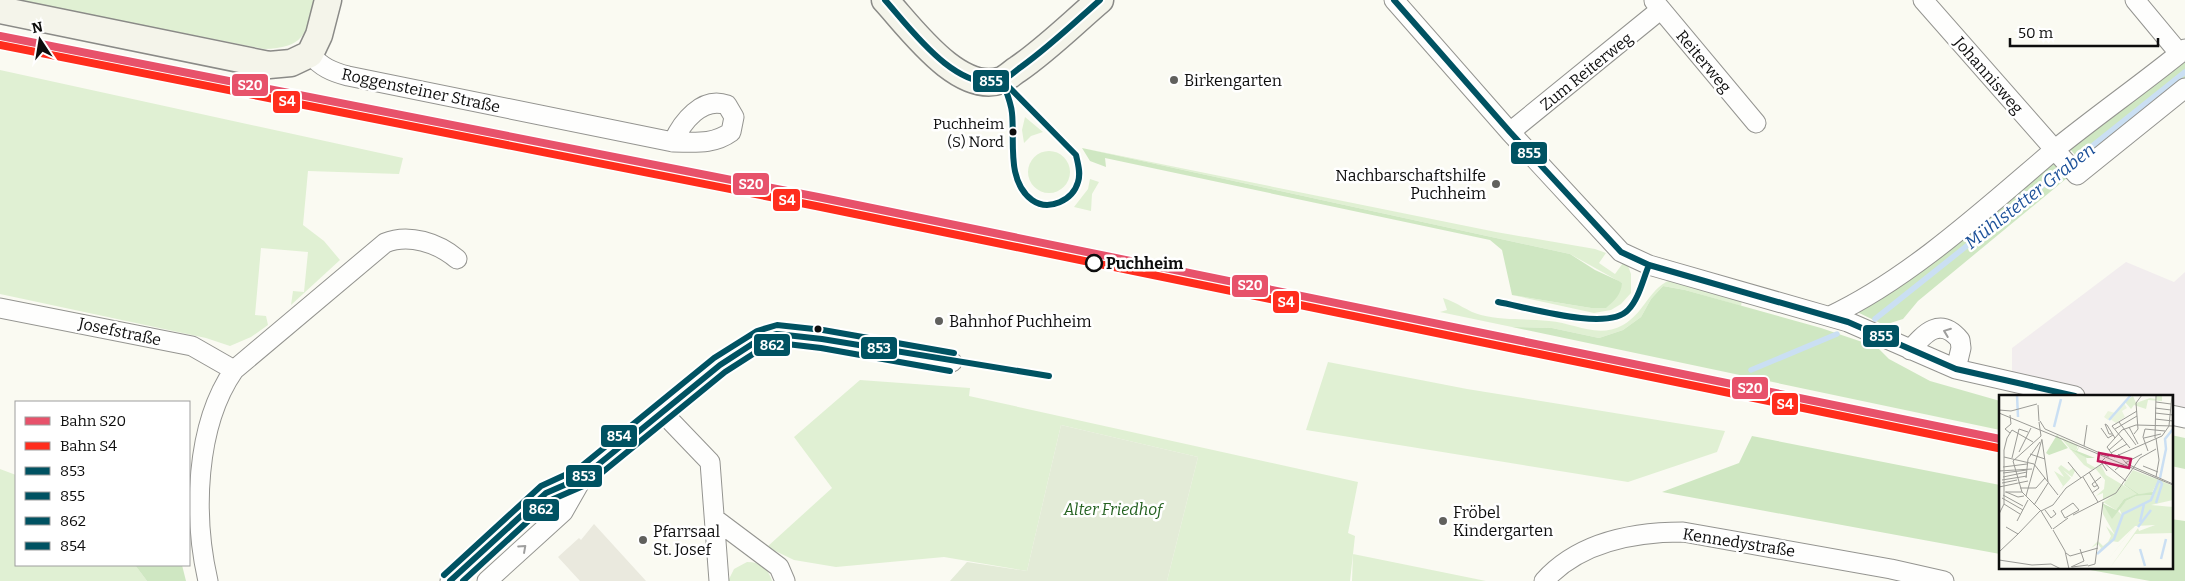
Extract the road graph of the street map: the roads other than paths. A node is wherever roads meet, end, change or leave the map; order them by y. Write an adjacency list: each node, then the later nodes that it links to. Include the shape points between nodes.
1 (328, 0): 10 (street, via 319,35)
2 (885, 0): 3 (street, via 930,50 965,78 982,81 1002,80 1026,64)
3 (1100, 0)
4 (1394, 0): 13 (street)
5 (1923, 0): 15 (street, Johannisweg)
6 (2135, 0): 9 (street)
7 (1656, 5): 12 (street, Reiterweg); 13 (street, Zum Reiterweg)
8 (0, 10): 10 (street, via 269,65 291,63)
9 (2182, 51): 15 (street)
10 (310, 54): 14 (street, Roggensteiner Straße, via 330,71 348,76)
11 (2185, 88): 15 (street, via 2077,175)
12 (1756, 123)
13 (1510, 132): 18 (street, via 1621,252 1649,265)
14 (673, 142)
15 (2065, 160): 18 (street, via 1971,220 1890,281)
16 (457, 259): 22 (street, via 444,248 412,239 396,238 385,243)
17 (0, 308): 22 (street, Josefstraße, via 192,346)
18 (1830, 316): 19 (street)
19 (1910, 350): 21 (street); 21 (street, one-way to 19, via 1960,340 1951,331 1932,330)
20 (952, 362): 24 (street, via 777,334 738,351)
21 (1956, 369): 23 (street)
22 (234, 370): 29 (street, via 226,382 207,434 199,475 202,541)
23 (2071, 395)
24 (663, 413): 27 (street); 28 (street, via 710,462)
25 (2172, 415): 26 (street)
26 (2185, 418)
27 (583, 476): 30 (street, via 546,493); 31 (street, one-way to 27, via 563,512)
28 (715, 519): 32 (street); 33 (street, via 779,567)
29 (208, 581)
30 (450, 581)
31 (487, 581)
32 (719, 581)
33 (786, 581)
34 (1544, 581): 35 (street, Kennedystraße, via 1563,564 1587,551 1613,540 1656,532 1683,532)
35 (1944, 581)

